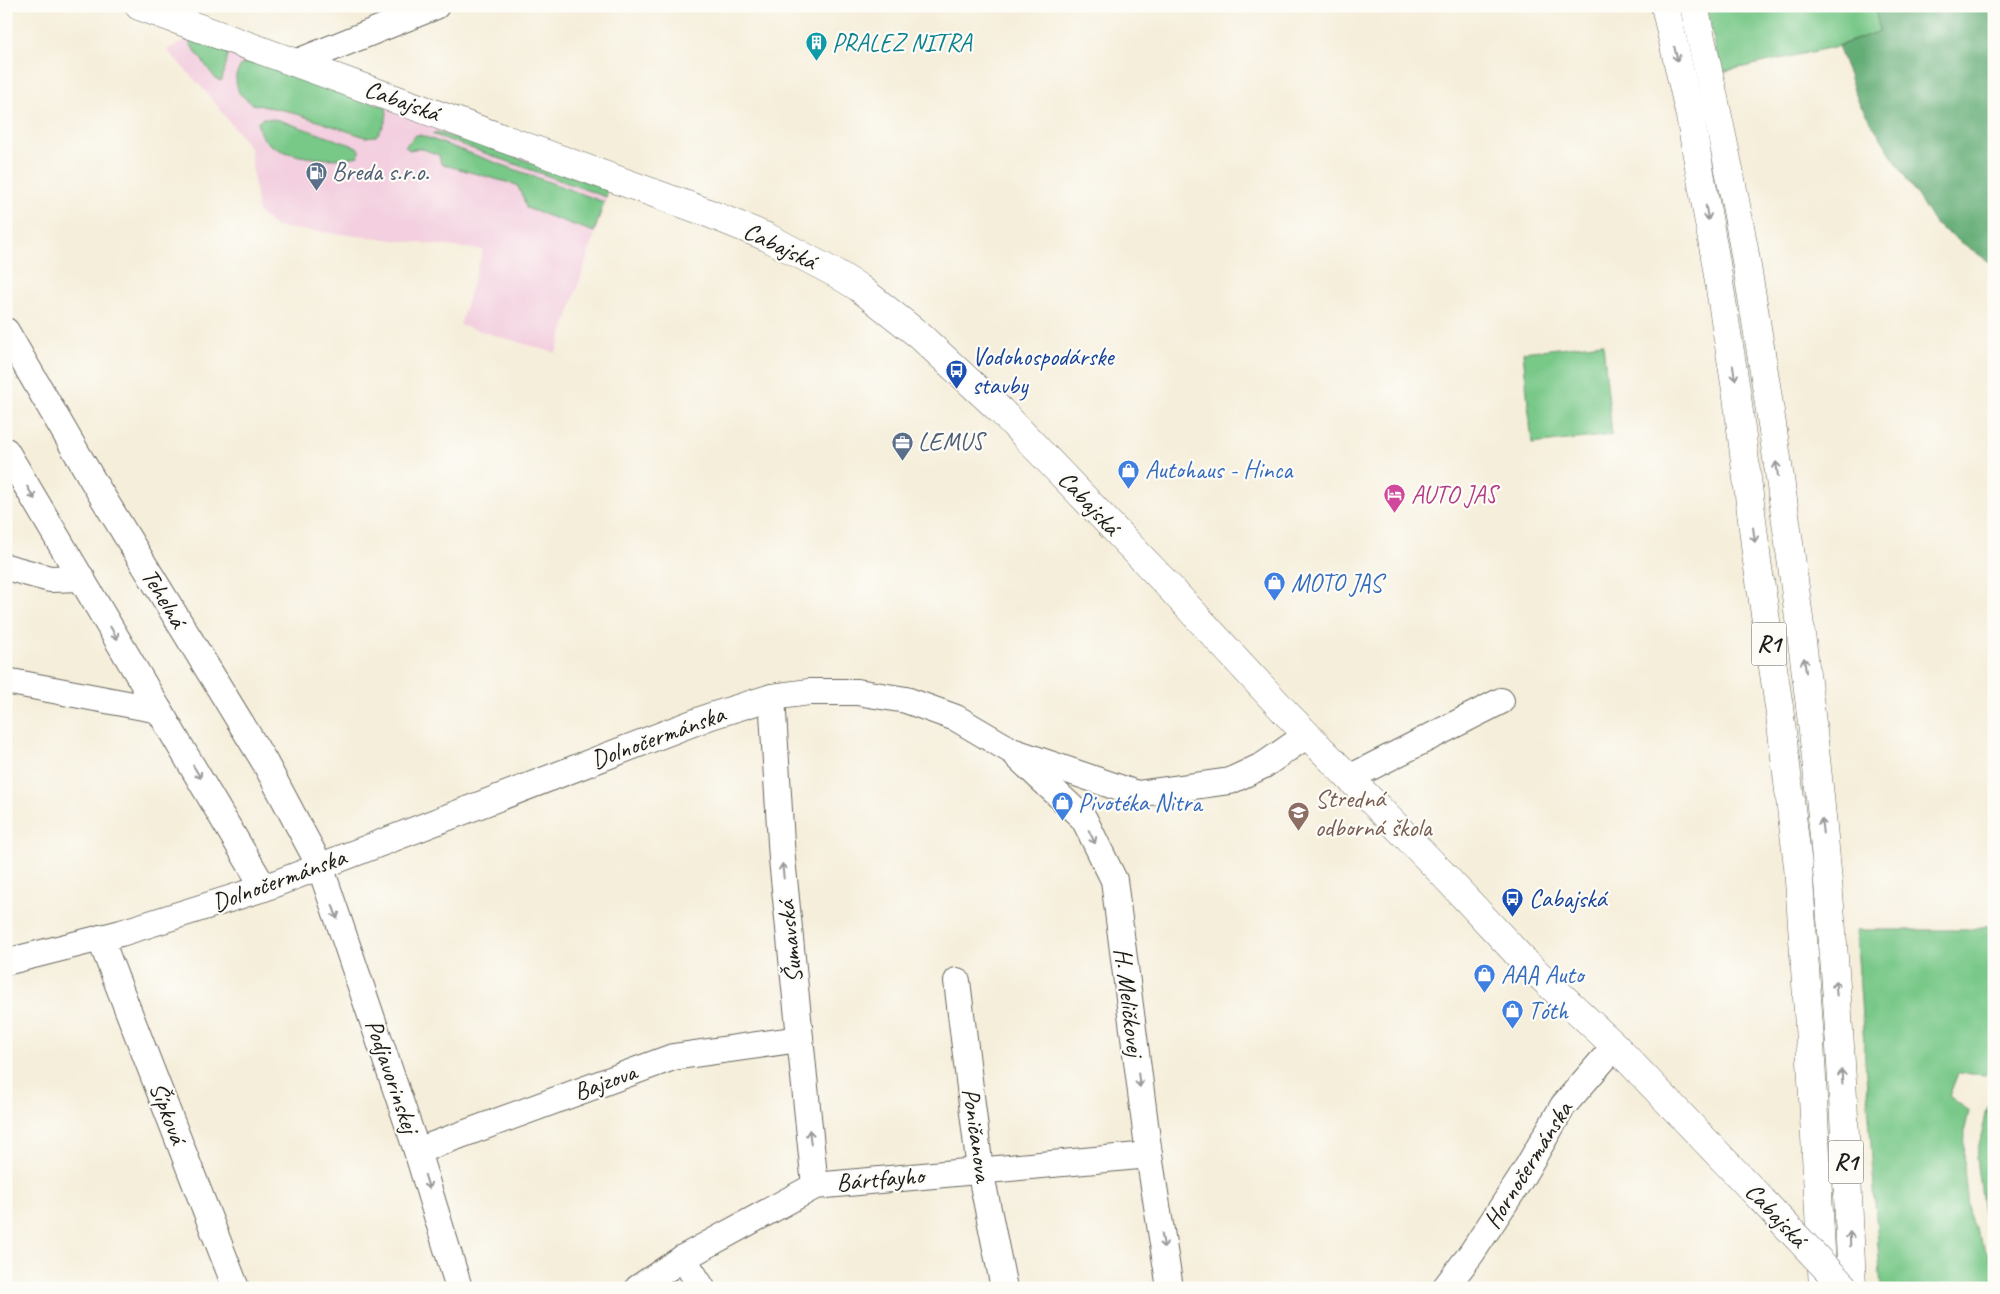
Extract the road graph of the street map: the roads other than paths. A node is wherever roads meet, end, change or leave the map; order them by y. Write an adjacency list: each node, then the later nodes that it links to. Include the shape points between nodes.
1 (139, 6): 5 (main road, Cabajská)
2 (436, 6): 5 (street)
3 (1665, 6): 36 (main road, R1, one-way to 36, via 1690,116 1715,257 1779,707 1798,876)
4 (1694, 6): 38 (main road, R1, one-way to 4, via 1840,1037 1810,700 1744,252)
5 (295, 63): 14 (main road, Cabajská, via 703,211 767,237 858,287 919,335 1001,411)
6 (6, 331): 17 (street, Tehelná, via 101,494 264,760)
7 (6, 451): 9 (street, one-way to 9)
8 (6, 568): 9 (street, via 50,579)
9 (82, 578): 13 (street, one-way to 13)
10 (6, 681): 13 (street)
11 (772, 697): 15 (street, Dolnočermánska, via 809,692 857,692 906,700 956,718); 17 (street, Dolnočermánska, via 711,716); 22 (street, Šumavská, one-way to 11, via 782,859)
12 (1501, 701): 16 (street)
13 (159, 710): 18 (street, one-way to 18)
14 (1307, 735): 15 (street, Dolnočermánska, via 1264,765 1230,782 1138,794); 16 (main road, Cabajská)
15 (1012, 751): 25 (street, H. Meličkovej, one-way to 25, via 1084,819 1114,880)
16 (1349, 778): 23 (main road, Cabajská, via 1524,961)
17 (320, 866): 18 (street, Dolnočermánska); 24 (street, Podjavorinskej, one-way to 24)
18 (264, 888): 19 (street, Dolnočermánska)
19 (100, 938): 20 (street, Dolnočermánska); 29 (street, Šípková)
20 (6, 962)
21 (957, 981): 26 (street, Poničanova)
22 (800, 1039): 24 (street, Bajzova, via 673,1057); 27 (street, Šumavská, one-way to 22)
23 (1615, 1046): 35 (street, Hornočermánska, via 1563,1106 1515,1188); 37 (main road, Cabajská, bridge)
24 (418, 1151): 30 (street, Podjavorinskej, one-way to 30)
25 (1149, 1155): 26 (street, Bártfayho); 34 (street, H. Meličkovej, one-way to 34)
26 (980, 1170): 27 (street, Bártfayho); 33 (street, Poničanova)
27 (815, 1186): 28 (street, Bártfayho)
28 (683, 1258): 31 (street, Bártfayho); 32 (street)
29 (236, 1288)
30 (459, 1288)
31 (638, 1288)
32 (702, 1288)
33 (1004, 1288)
34 (1170, 1288)
35 (1445, 1288)
36 (1823, 1288)
37 (1845, 1288)
38 (1852, 1288)

